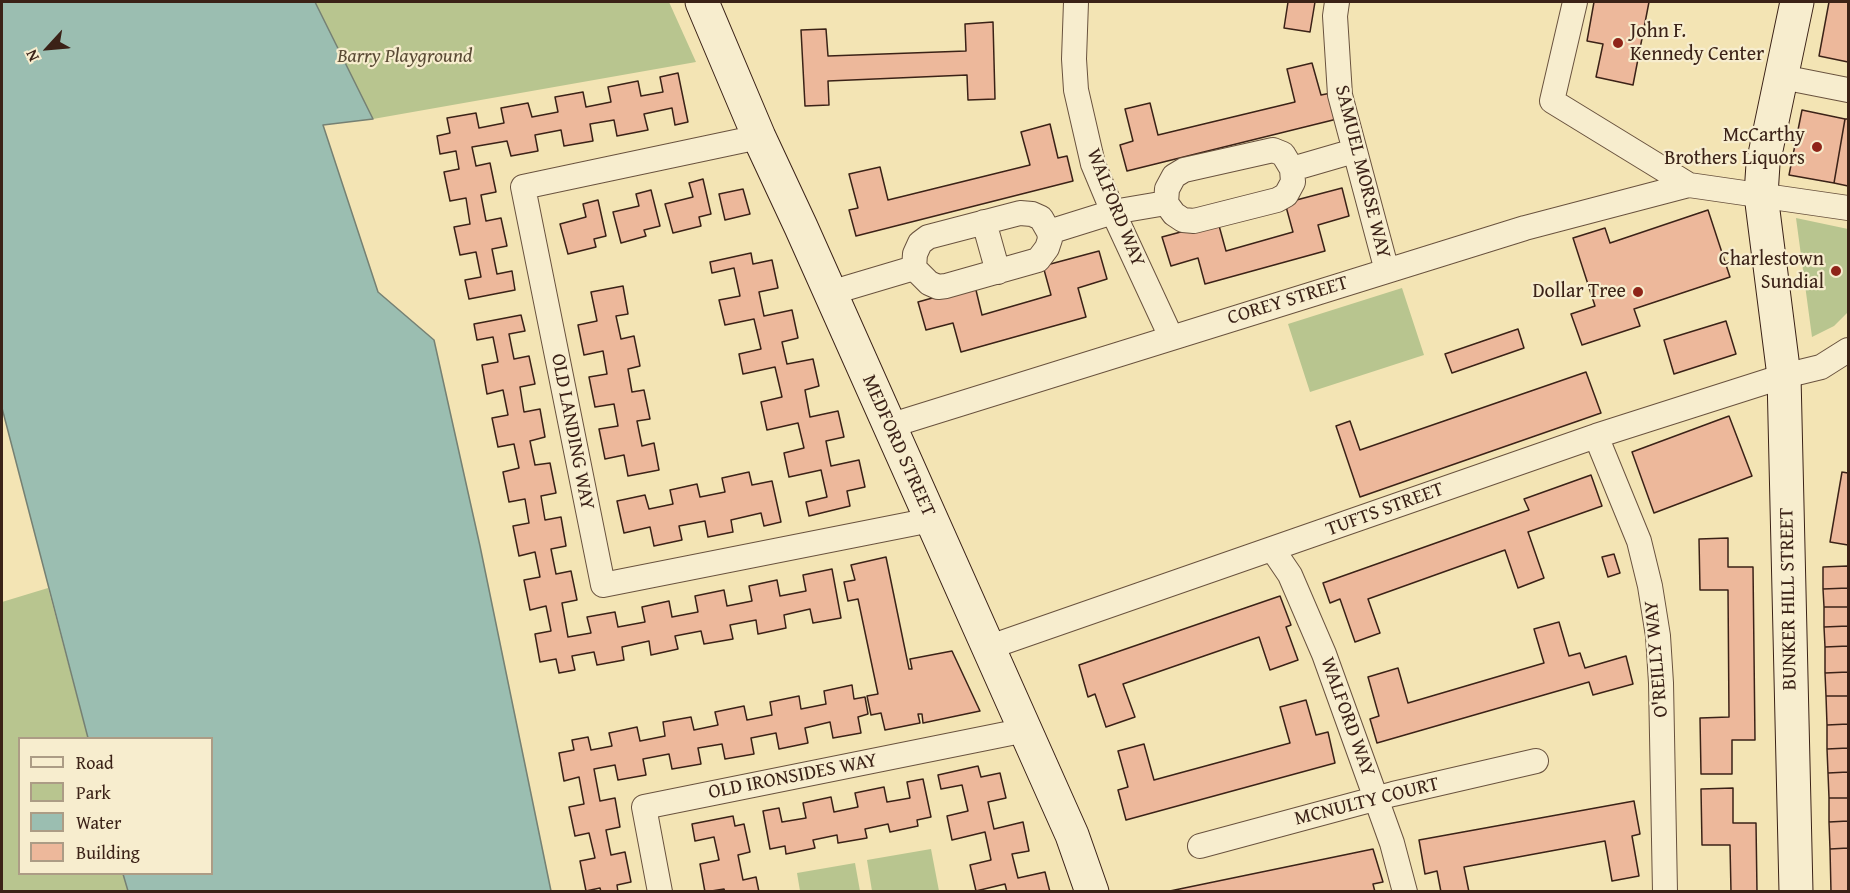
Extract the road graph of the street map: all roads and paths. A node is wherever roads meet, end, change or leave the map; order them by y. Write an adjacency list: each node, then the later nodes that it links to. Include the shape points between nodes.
1 (702, 2): 8 (main road, MEDFORD STREET)
2 (1076, 2): 15 (street, WALFORD WAY, via 1076,90 1093,164)
3 (1336, 2): 9 (street, SAMUEL MORSE WAY, via 1340,95)
4 (1575, 2): 11 (street, via 1552,101)
5 (1797, 2): 6 (main road, BUNKER HILL STREET)
6 (1782, 77): 7 (street); 12 (main road, BUNKER HILL STREET, via 1763,164)
7 (1848, 90)
8 (759, 137): 21 (main road, MEDFORD STREET); 27 (street, OLD LANDING WAY, via 523,187 603,585)
9 (1354, 151): 10 (street); 19 (street, SAMUEL MORSE WAY)
10 (1292, 169): 13 (street, via 1293,182 1286,195 1277,200 1194,221 1183,220); 13 (street, via 1283,154 1273,150 1184,170 1174,176 1167,189)
11 (1689, 184): 12 (street); 19 (street, COREY STREET, via 1525,228)
12 (1761, 195): 14 (street); 24 (main road, BUNKER HILL STREET)
13 (1166, 203): 15 (street)
14 (1848, 208)
15 (1113, 212): 17 (street); 22 (street, WALFORD WAY)
16 (984, 222): 17 (street, via 1032,214 1041,218); 18 (street, via 928,237 915,254); 20 (street)
17 (1049, 231): 20 (street, via 1047,248 1038,260)
18 (914, 268): 20 (street, via 928,283 938,286); 21 (street)
19 (1387, 271): 22 (street, COREY STREET)
20 (998, 272)
21 (831, 293): 25 (main road, MEDFORD STREET)
22 (1171, 337): 25 (street, COREY STREET)
23 (1848, 350): 24 (street, via 1821,366)
24 (1784, 376): 26 (street, TUFTS STREET); 38 (main road, BUNKER HILL STREET)
25 (890, 426): 27 (main road, MEDFORD STREET)
26 (1596, 436): 28 (street, TUFTS STREET); 37 (street, O'REILLY WAY, via 1639,541 1657,626)
27 (931, 520): 29 (main road, MEDFORD STREET)
28 (1273, 550): 29 (street, TUFTS STREET); 32 (street, WALFORD WAY, via 1306,610)
29 (987, 648): 30 (main road, MEDFORD STREET)
30 (1026, 730): 34 (street, OLD IRONSIDES WAY, via 644,807); 35 (main road, MEDFORD STREET)
31 (1536, 761): 32 (street, MCNULTY COURT)
32 (1376, 799): 33 (street, MCNULTY COURT); 36 (street, WALFORD WAY)
33 (1200, 846)
34 (660, 891)
35 (1092, 891)
36 (1405, 891)
37 (1665, 891)
38 (1796, 891)

